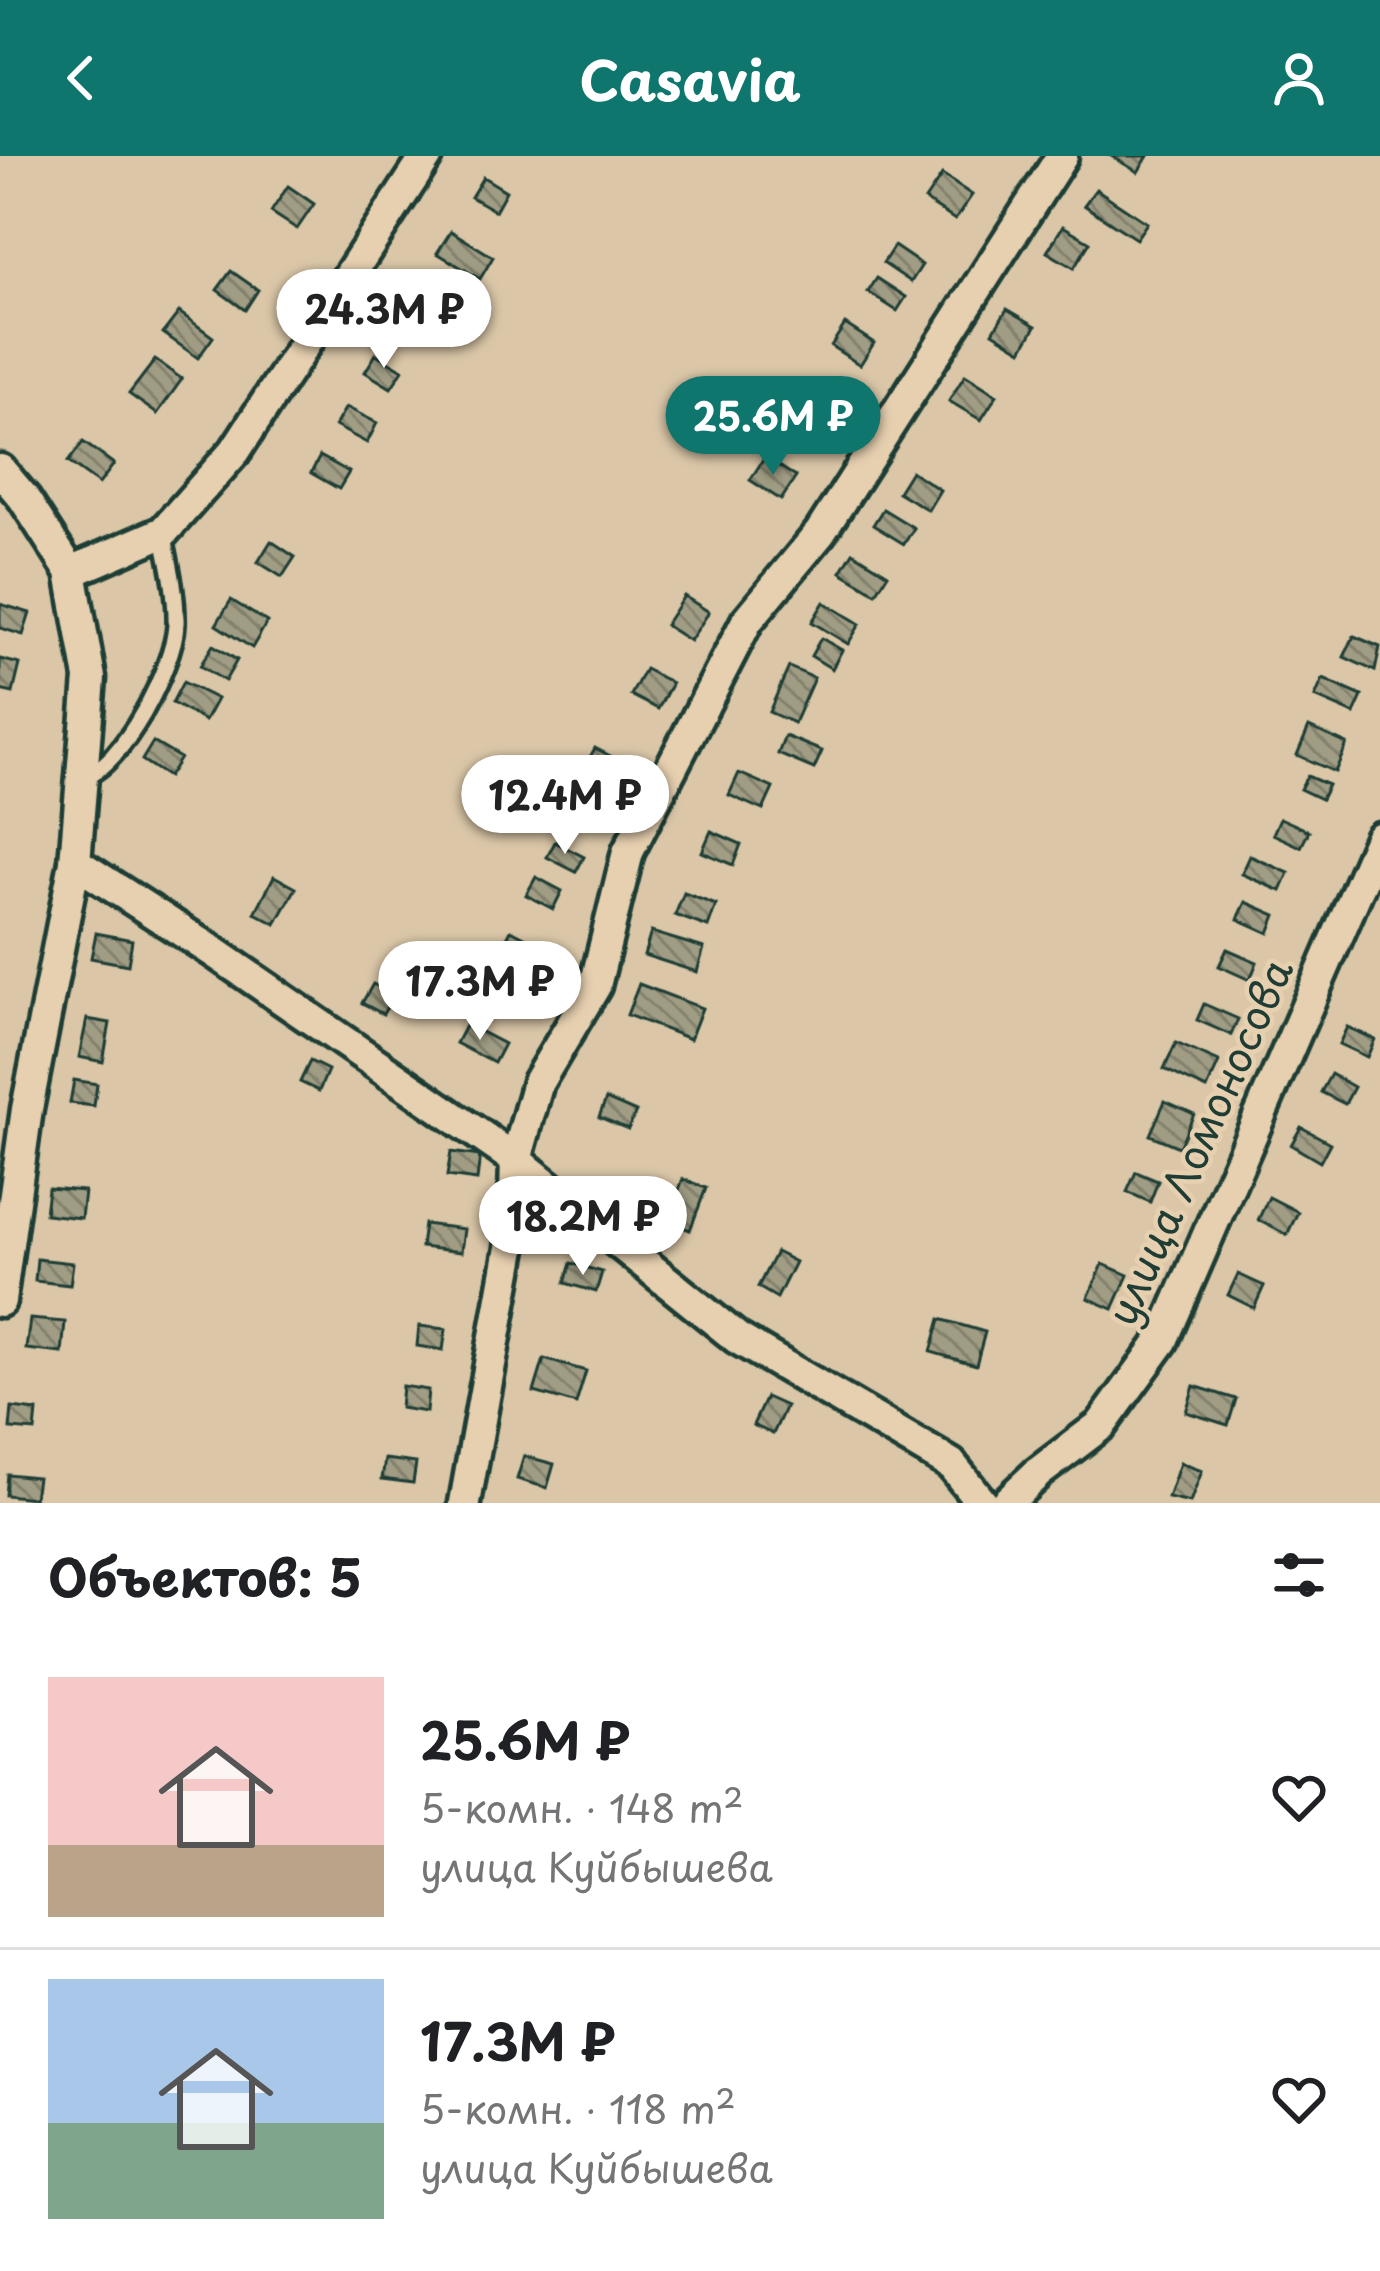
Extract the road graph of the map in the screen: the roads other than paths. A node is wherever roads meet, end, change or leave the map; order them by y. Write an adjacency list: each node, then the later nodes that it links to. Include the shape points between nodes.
1 (427, 156): 4 (street, via 235,451)
2 (1062, 156): 9 (street, via 820,533 747,621 628,852 595,986 538,1082)
3 (0, 470): 5 (street)
4 (163, 532): 5 (street); 6 (lane, via 176,626 166,669 118,750 98,774)
5 (71, 572): 6 (street, via 90,679)
6 (82, 778): 8 (street)
7 (1380, 838): 13 (street, улица Ломоносова, via 1162,1341 1101,1425)
8 (75, 862): 9 (street); 10 (street)
9 (516, 1160): 11 (street, via 514,1232); 12 (street, via 737,1338 951,1464)
10 (0, 1301)
11 (465, 1503)
12 (982, 1503)
13 (1006, 1503)

